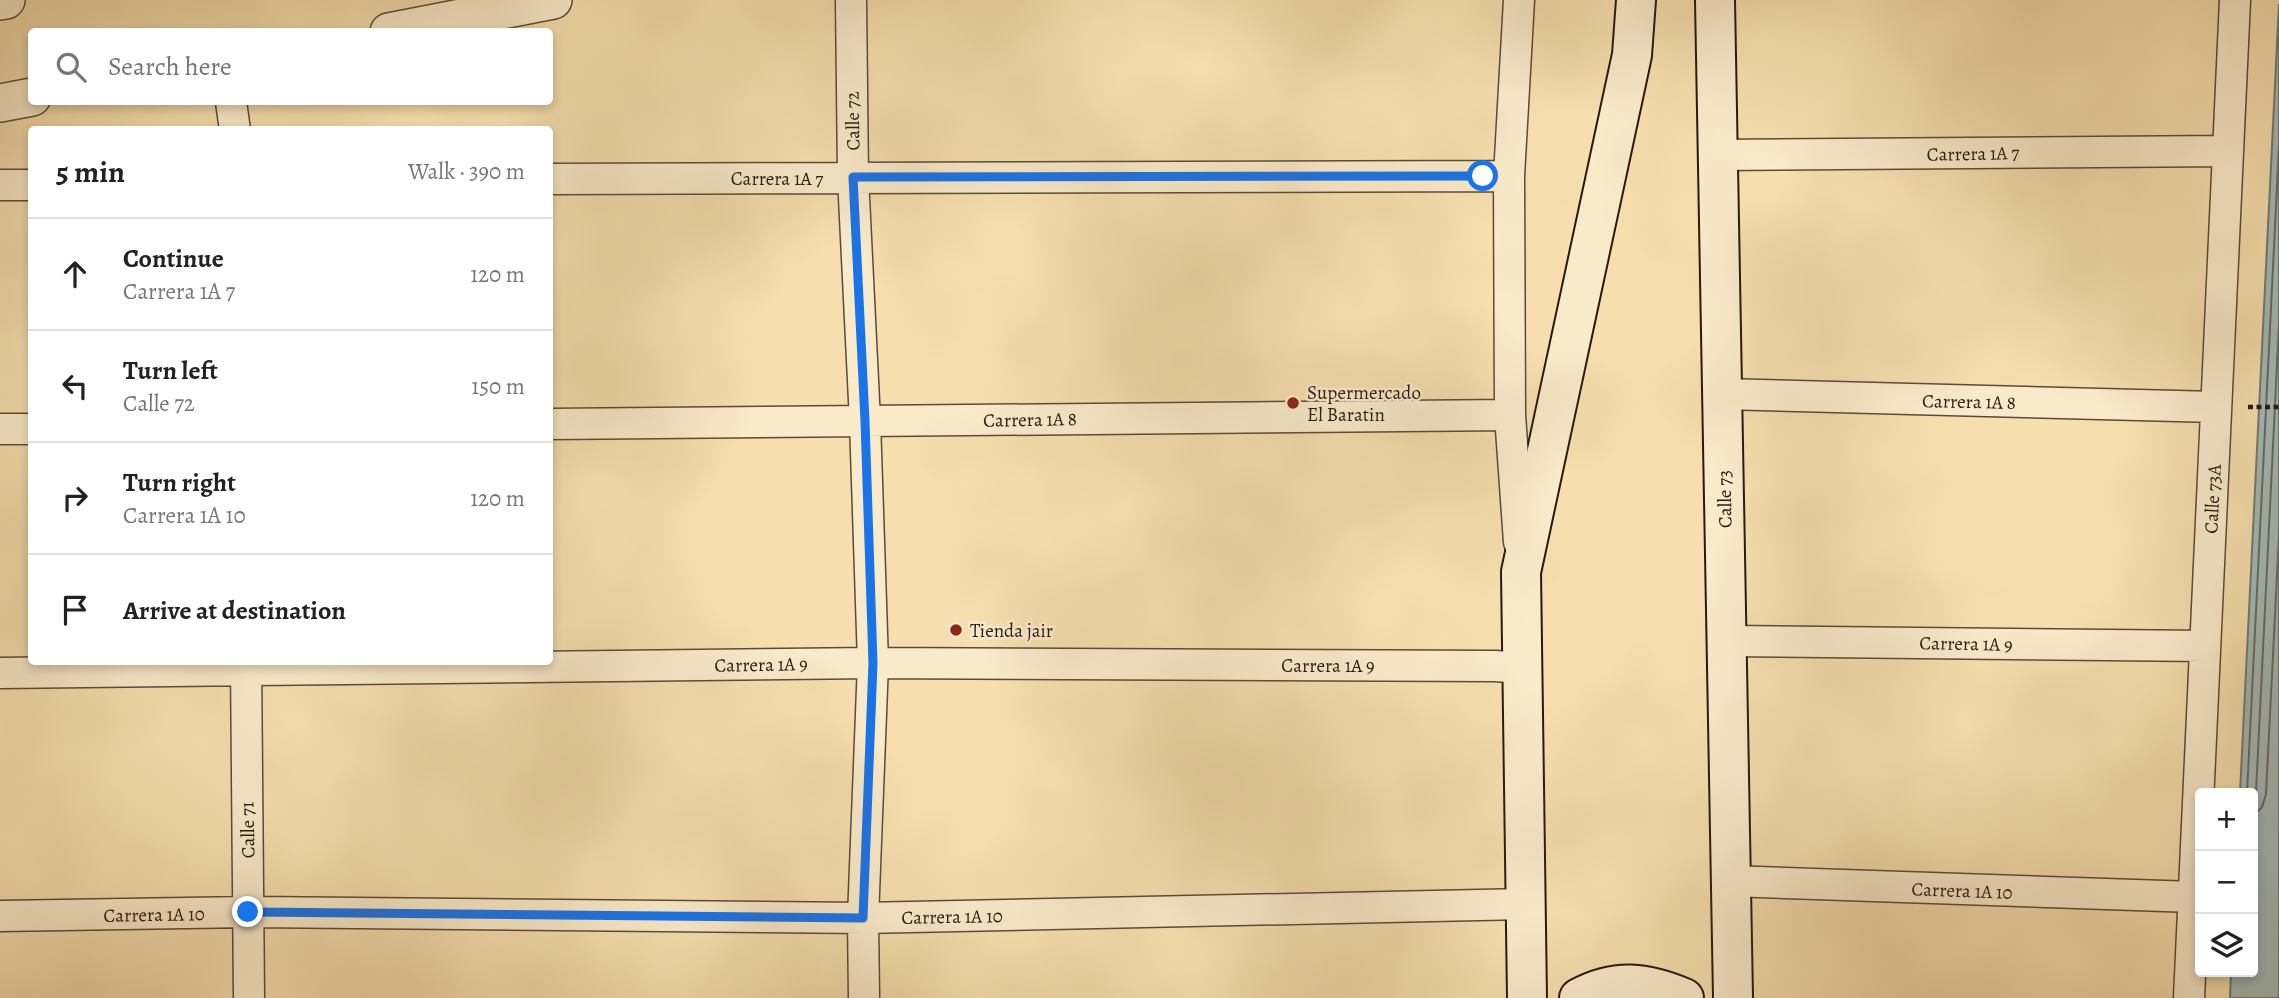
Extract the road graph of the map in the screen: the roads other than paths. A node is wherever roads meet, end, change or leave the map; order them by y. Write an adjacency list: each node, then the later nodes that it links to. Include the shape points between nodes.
1 (6, 0): 8 (street)
2 (552, 0): 9 (street)
3 (851, 0): 17 (street, Calle 72)
4 (1519, 0): 16 (street)
5 (1636, 0): 28 (main road, via 1632,55)
6 (1715, 0): 15 (main road, Calle 73)
7 (2235, 0): 14 (street, Calle 73A)
8 (0, 1)
9 (409, 28)
10 (28, 98): 11 (street)
11 (0, 103)
12 (231, 105): 13 (street)
13 (234, 126)
14 (2228, 150): 15 (street, Carrera 1A 7); 22 (street, Calle 73A)
15 (1717, 155): 21 (main road, Calle 73)
16 (1509, 176): 17 (street, Carrera 1A 7); 23 (street)
17 (853, 177): 18 (street, Carrera 1A 7); 24 (street, Calle 72)
18 (553, 179)
19 (28, 185): 20 (street)
20 (0, 186)
21 (1722, 394): 22 (street, Carrera 1A 8); 29 (main road, Calle 73)
22 (2216, 407): 30 (street, Calle 73A)
23 (1510, 415): 24 (street, Carrera 1A 8); 28 (street)
24 (865, 421): 25 (street, Carrera 1A 8); 31 (street, Calle 72)
25 (553, 424)
26 (0, 429): 27 (street)
27 (28, 429)
28 (1521, 572): 35 (main road)
29 (1726, 640): 30 (street, Carrera 1A 9); 37 (main road, Calle 73)
30 (2205, 646): 38 (street, Calle 73A)
31 (873, 663): 33 (street, Carrera 1A 9); 35 (street, Carrera 1A 9); 42 (street, Calle 72)
32 (455, 665): 34 (street, Carrera 1A 9)
33 (553, 665)
34 (246, 666): 36 (street, Carrera 1A 9); 40 (street, Calle 71)
35 (1522, 667): 39 (main road)
36 (0, 673)
37 (1730, 881): 38 (street, Carrera 1A 10); 48 (main road, Calle 73)
38 (2194, 897): 49 (street, Calle 73A)
39 (1526, 904): 42 (street, Carrera 1A 10); 45 (main road)
40 (248, 912): 41 (street, Carrera 1A 10); 42 (street, Carrera 1A 10); 43 (street, Calle 71)
41 (0, 916)
42 (863, 918): 44 (street, Calle 72)
43 (249, 998)
44 (864, 998)
45 (1527, 998)
46 (1579, 998): 47 (main road, via 1625,984 1656,987)
47 (1684, 998)
48 (1733, 998)
49 (2189, 998)

